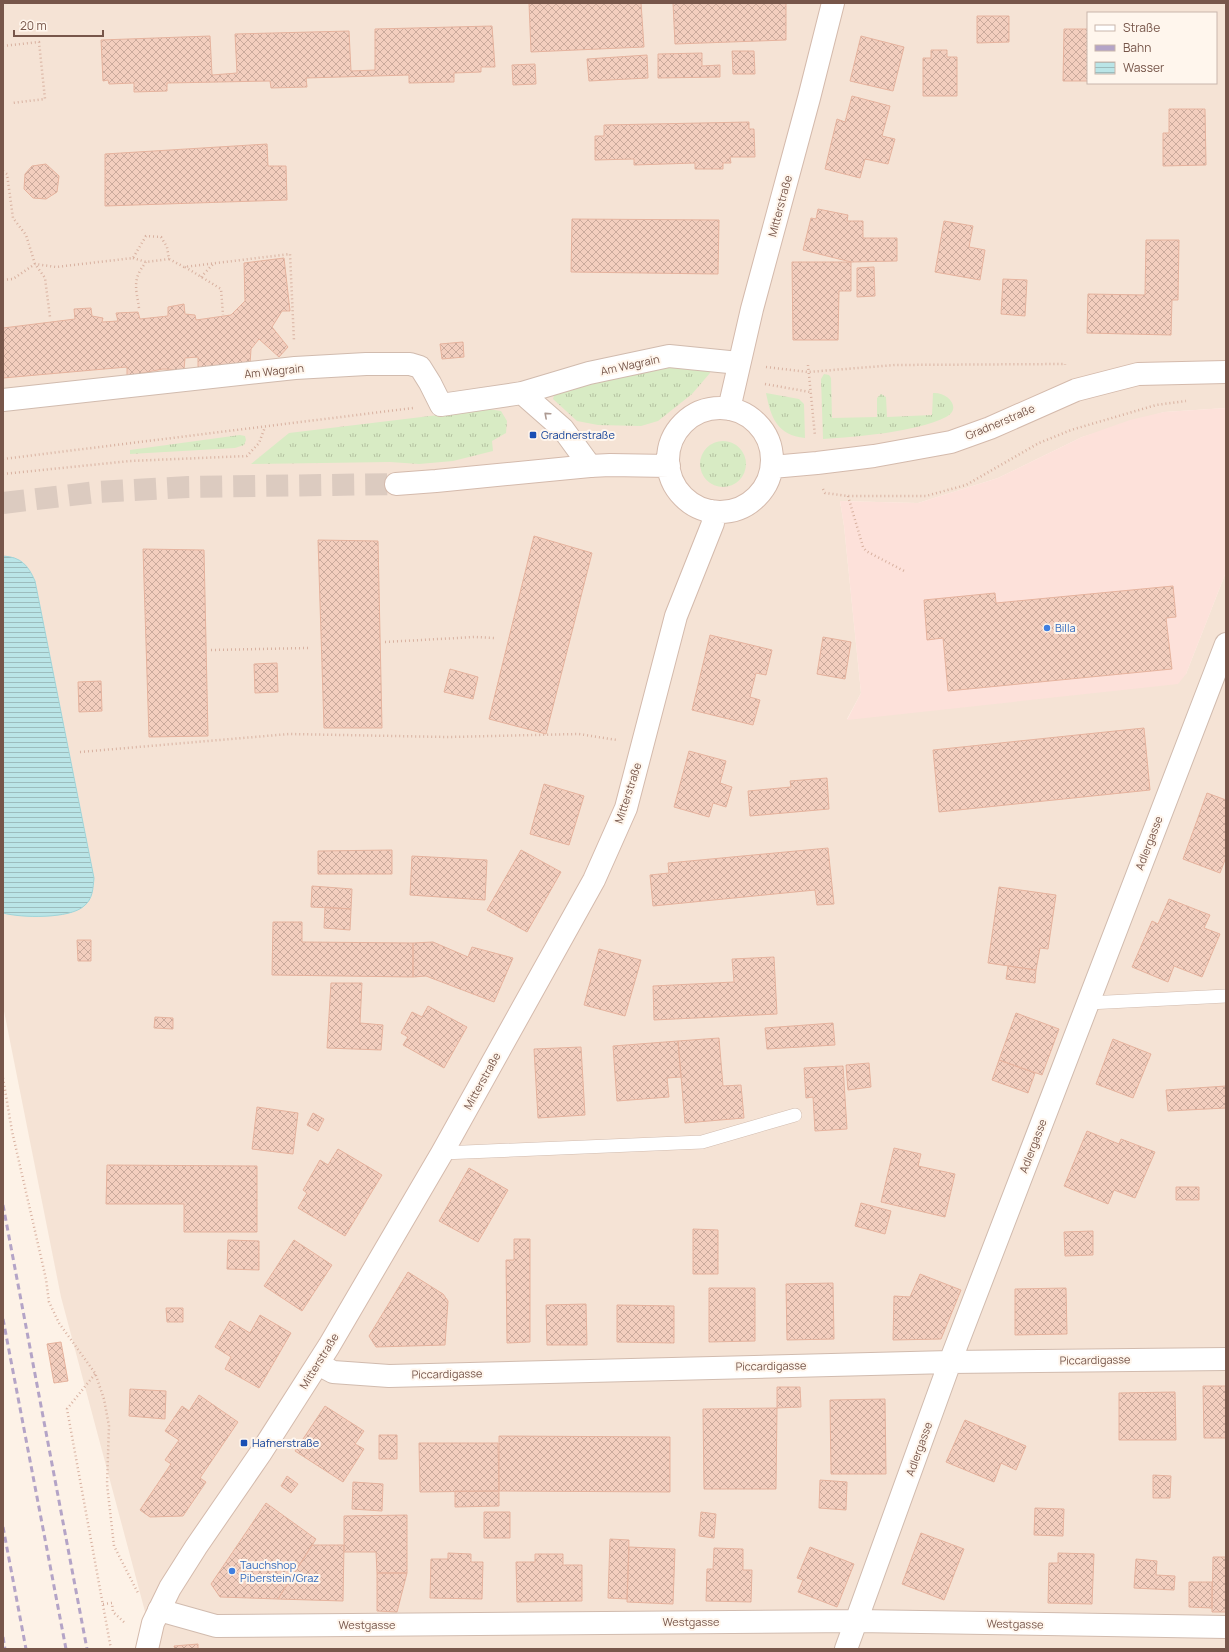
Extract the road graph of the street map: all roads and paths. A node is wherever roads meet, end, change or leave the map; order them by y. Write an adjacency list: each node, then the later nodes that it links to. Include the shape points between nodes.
1 (833, 3): 16 (street, Mitterstraße)
2 (3, 46): 3 (path, via 39,42 45,99)
3 (12, 102)
4 (3, 171): 9 (path, via 7,174 13,218 26,235)
5 (133, 258): 6 (path, via 146,236 162,237); 7 (path); 9 (path, via 56,267)
6 (169, 259): 7 (path); 10 (path)
7 (146, 262): 13 (path, via 137,274)
8 (214, 263): 10 (path); 11 (path); 19 (path, via 290,254)
9 (35, 264): 12 (path, via 13,279); 15 (path, via 45,278)
10 (184, 266): 11 (path)
11 (201, 278): 14 (path, via 221,289)
12 (3, 280)
13 (139, 308)
14 (223, 316)
15 (50, 317)
16 (739, 363): 25 (street, Am Wagrain, via 669,356 589,373); 29 (street, Mitterstraße)
17 (808, 365): 20 (path)
18 (766, 367): 20 (path)
19 (294, 368): 26 (street, Am Wagrain); 28 (street, Am Wagrain, via 410,364 420,367)
20 (808, 372): 23 (path, via 895,365 1065,364); 24 (path)
21 (1226, 372): 23 (street, Gradnerstraße, via 1138,374)
22 (765, 384): 24 (path)
23 (1076, 390): 35 (street, Gradnerstraße, via 990,428 951,442 874,456)
24 (810, 392): 31 (path)
25 (522, 393): 28 (street, Am Wagrain); 33 (street, one-way to 25, via 563,429)
26 (3, 400)
27 (1187, 401): 39 (path, via 1156,405 1038,442 966,485 926,496)
28 (440, 405): 30 (path)
29 (729, 409): 34 (street, via 711,410 695,415 683,424 674,436); 35 (street, via 755,420 764,430 769,442)
30 (265, 426): 32 (path); 36 (path, via 259,443 247,456 130,461)
31 (815, 441)
32 (3, 459)
33 (590, 466): 34 (street); 37 (street)
34 (669, 466): 40 (street, via 679,493 697,507)
35 (772, 467): 40 (street, via 761,492 752,501 728,511)
36 (3, 474)
37 (396, 484)
38 (821, 484): 39 (path, via 825,493)
39 (848, 496): 41 (path, via 866,551)
40 (712, 510): 47 (street, Mitterstraße, via 713,523 676,616)
41 (906, 572)
42 (494, 638): 43 (path)
43 (385, 642)
44 (1226, 644): 50 (street, Adlergasse)
45 (308, 648): 46 (path)
46 (211, 650)
47 (643, 745): 48 (path, via 579,734 448,737 289,734); 53 (street, Mitterstraße, via 626,808 594,880)
48 (80, 752)
49 (1226, 996): 50 (lane)
50 (1088, 1003): 55 (street, Adlergasse)
51 (3, 1078): 57 (path, via 49,1302 59,1323)
52 (795, 1115): 53 (lane, via 702,1142)
53 (442, 1153): 56 (street, Mitterstraße)
54 (1226, 1359): 55 (street, Piccardigasse)
55 (950, 1362): 56 (street, Piccardigasse, via 389,1376 333,1372); 61 (street, Adlergasse)
56 (318, 1364): 60 (street, Mitterstraße, via 184,1566)
57 (95, 1373): 58 (path, via 104,1399 109,1426 107,1484 114,1546); 59 (path, via 67,1409)
58 (136, 1592)
59 (103, 1604): 62 (path, via 112,1602 113,1612); 64 (path)
60 (159, 1610): 61 (street, Westgasse, via 216,1626); 65 (street)
61 (857, 1621): 63 (street, Westgasse); 66 (street, Adlergasse)
62 (127, 1625)
63 (1226, 1627)
64 (111, 1649)
65 (147, 1649)
66 (846, 1649)

